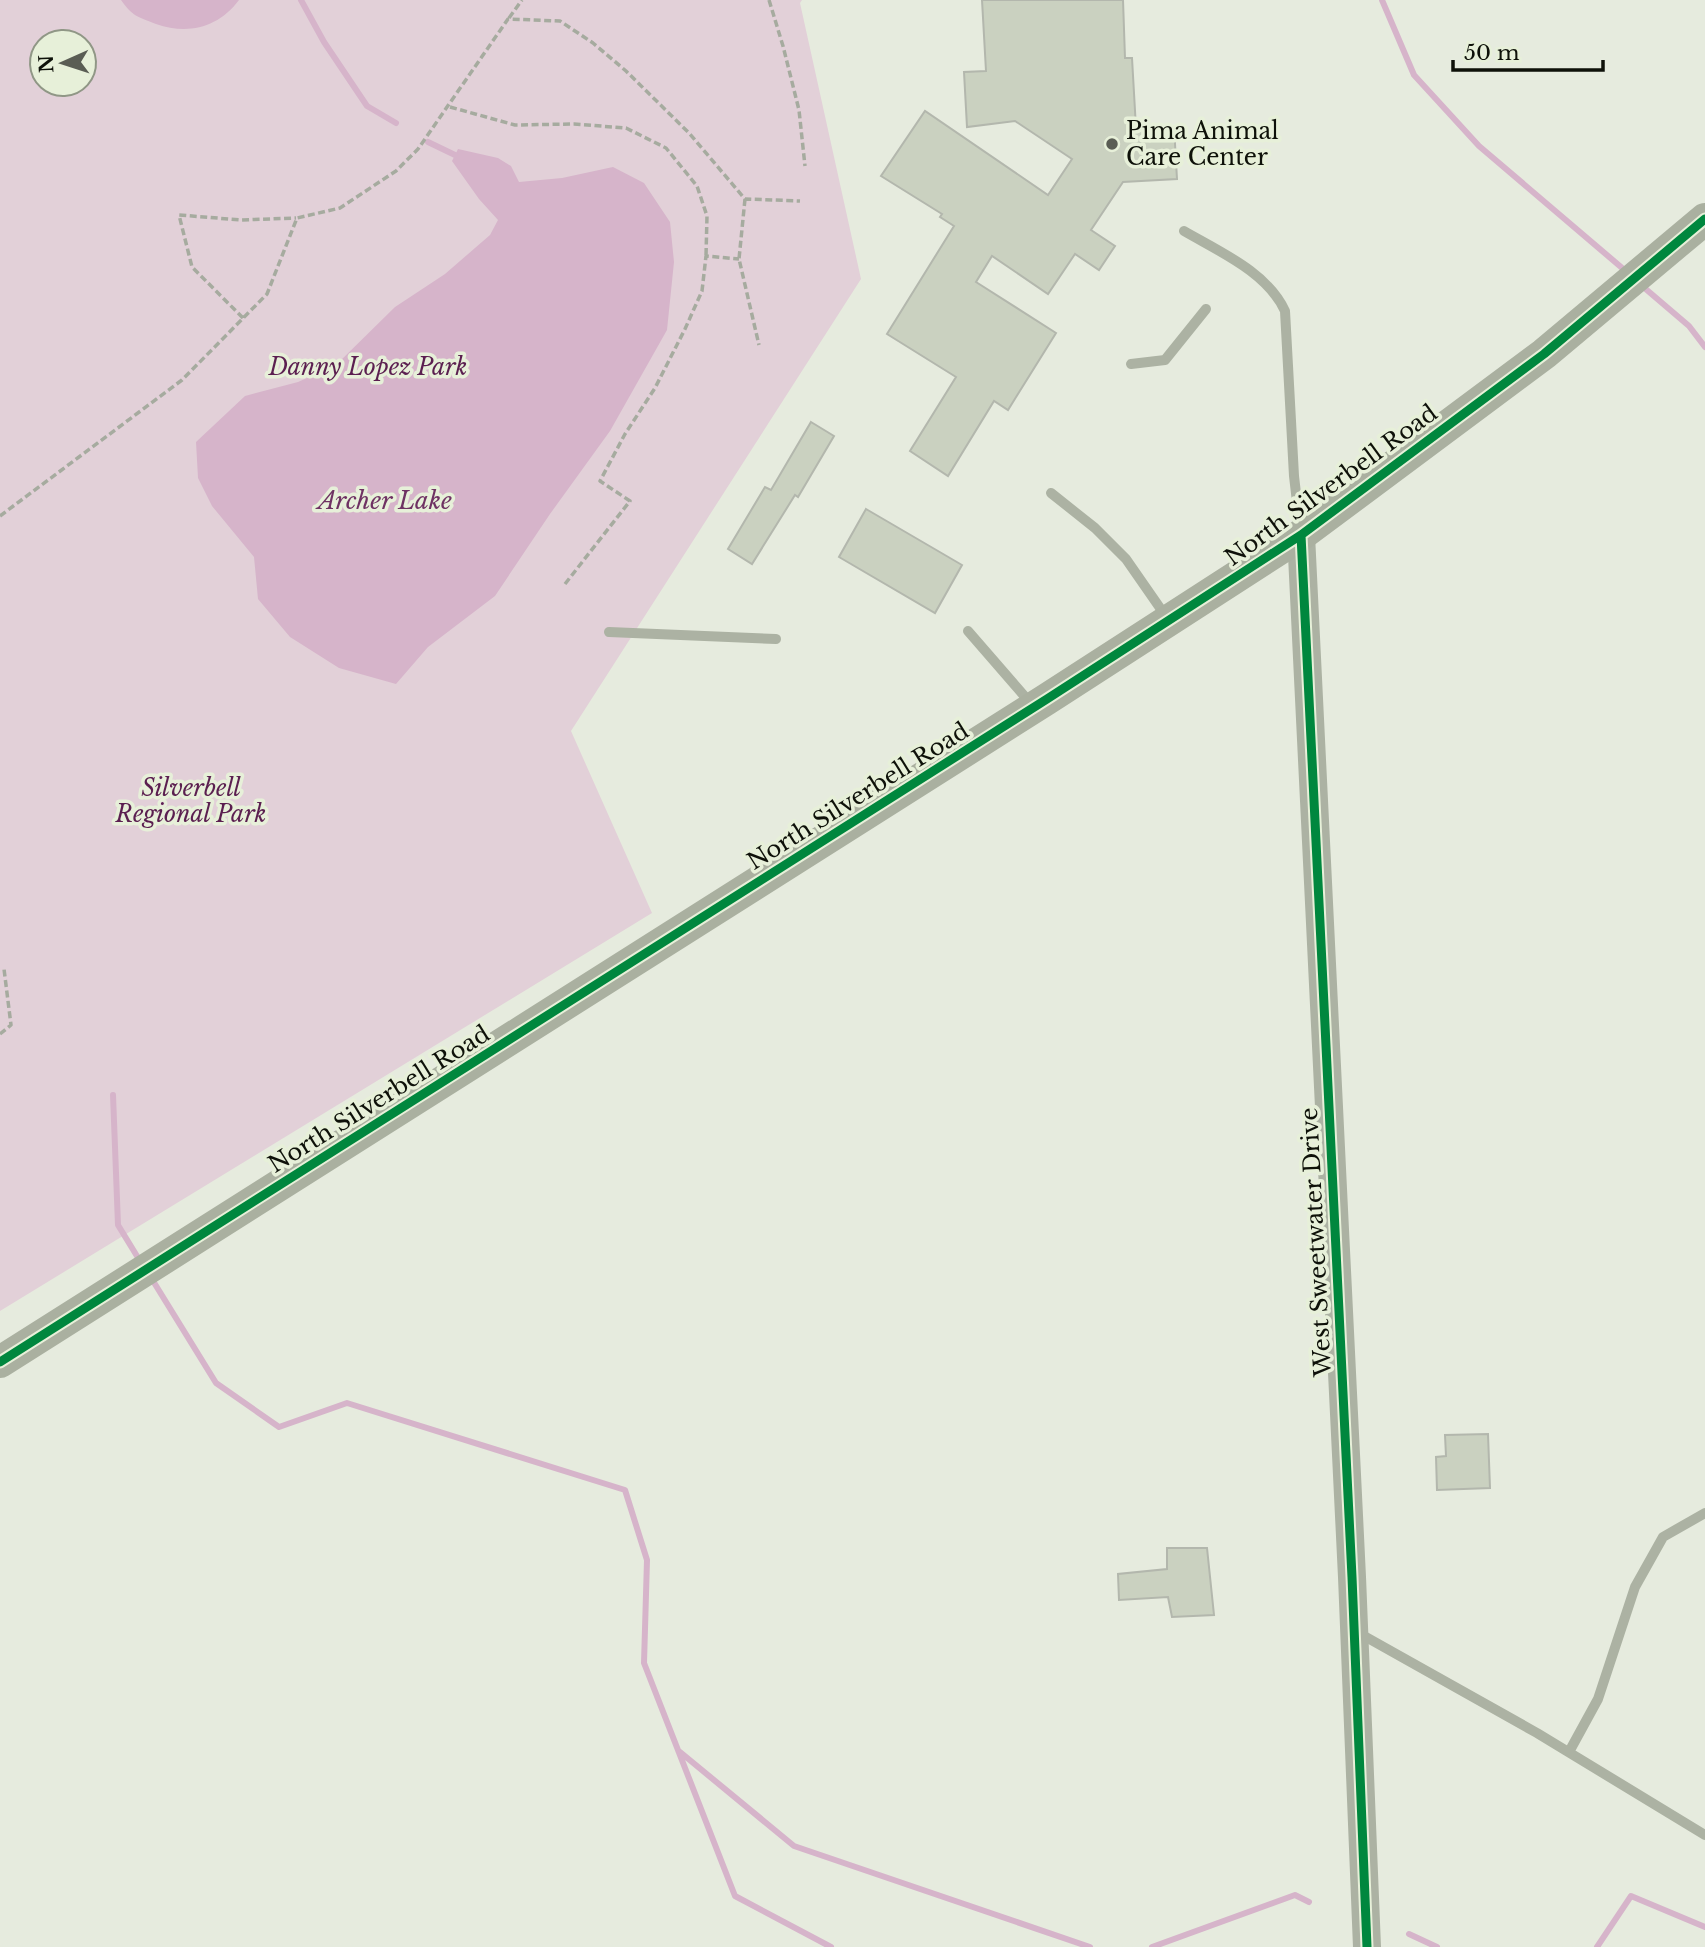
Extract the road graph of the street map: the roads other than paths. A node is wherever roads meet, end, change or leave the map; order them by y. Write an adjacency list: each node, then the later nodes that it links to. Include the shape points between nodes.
1 (1705, 219): 6 (main road, North Silverbell Road, via 1544,354)
2 (1184, 231): 6 (lane, via 1268,285 1286,311)
3 (1206, 309): 4 (lane, via 1165,360)
4 (1131, 364)
5 (1051, 493): 7 (lane, via 1126,559)
6 (1301, 535): 7 (main road, North Silverbell Road); 14 (street, West Sweetwater Drive)
7 (1168, 620): 11 (main road, North Silverbell Road)
8 (968, 631): 11 (lane)
9 (609, 632): 10 (lane)
10 (776, 639)
11 (1035, 707): 12 (main road, North Silverbell Road)
12 (0, 1362)
13 (1705, 1513): 15 (lane, via 1663,1537 1635,1587 1598,1699)
14 (1355, 1631): 15 (lane); 17 (street, West Sweetwater Drive)
15 (1569, 1752): 16 (lane)
16 (1705, 1835)
17 (1367, 1947)

